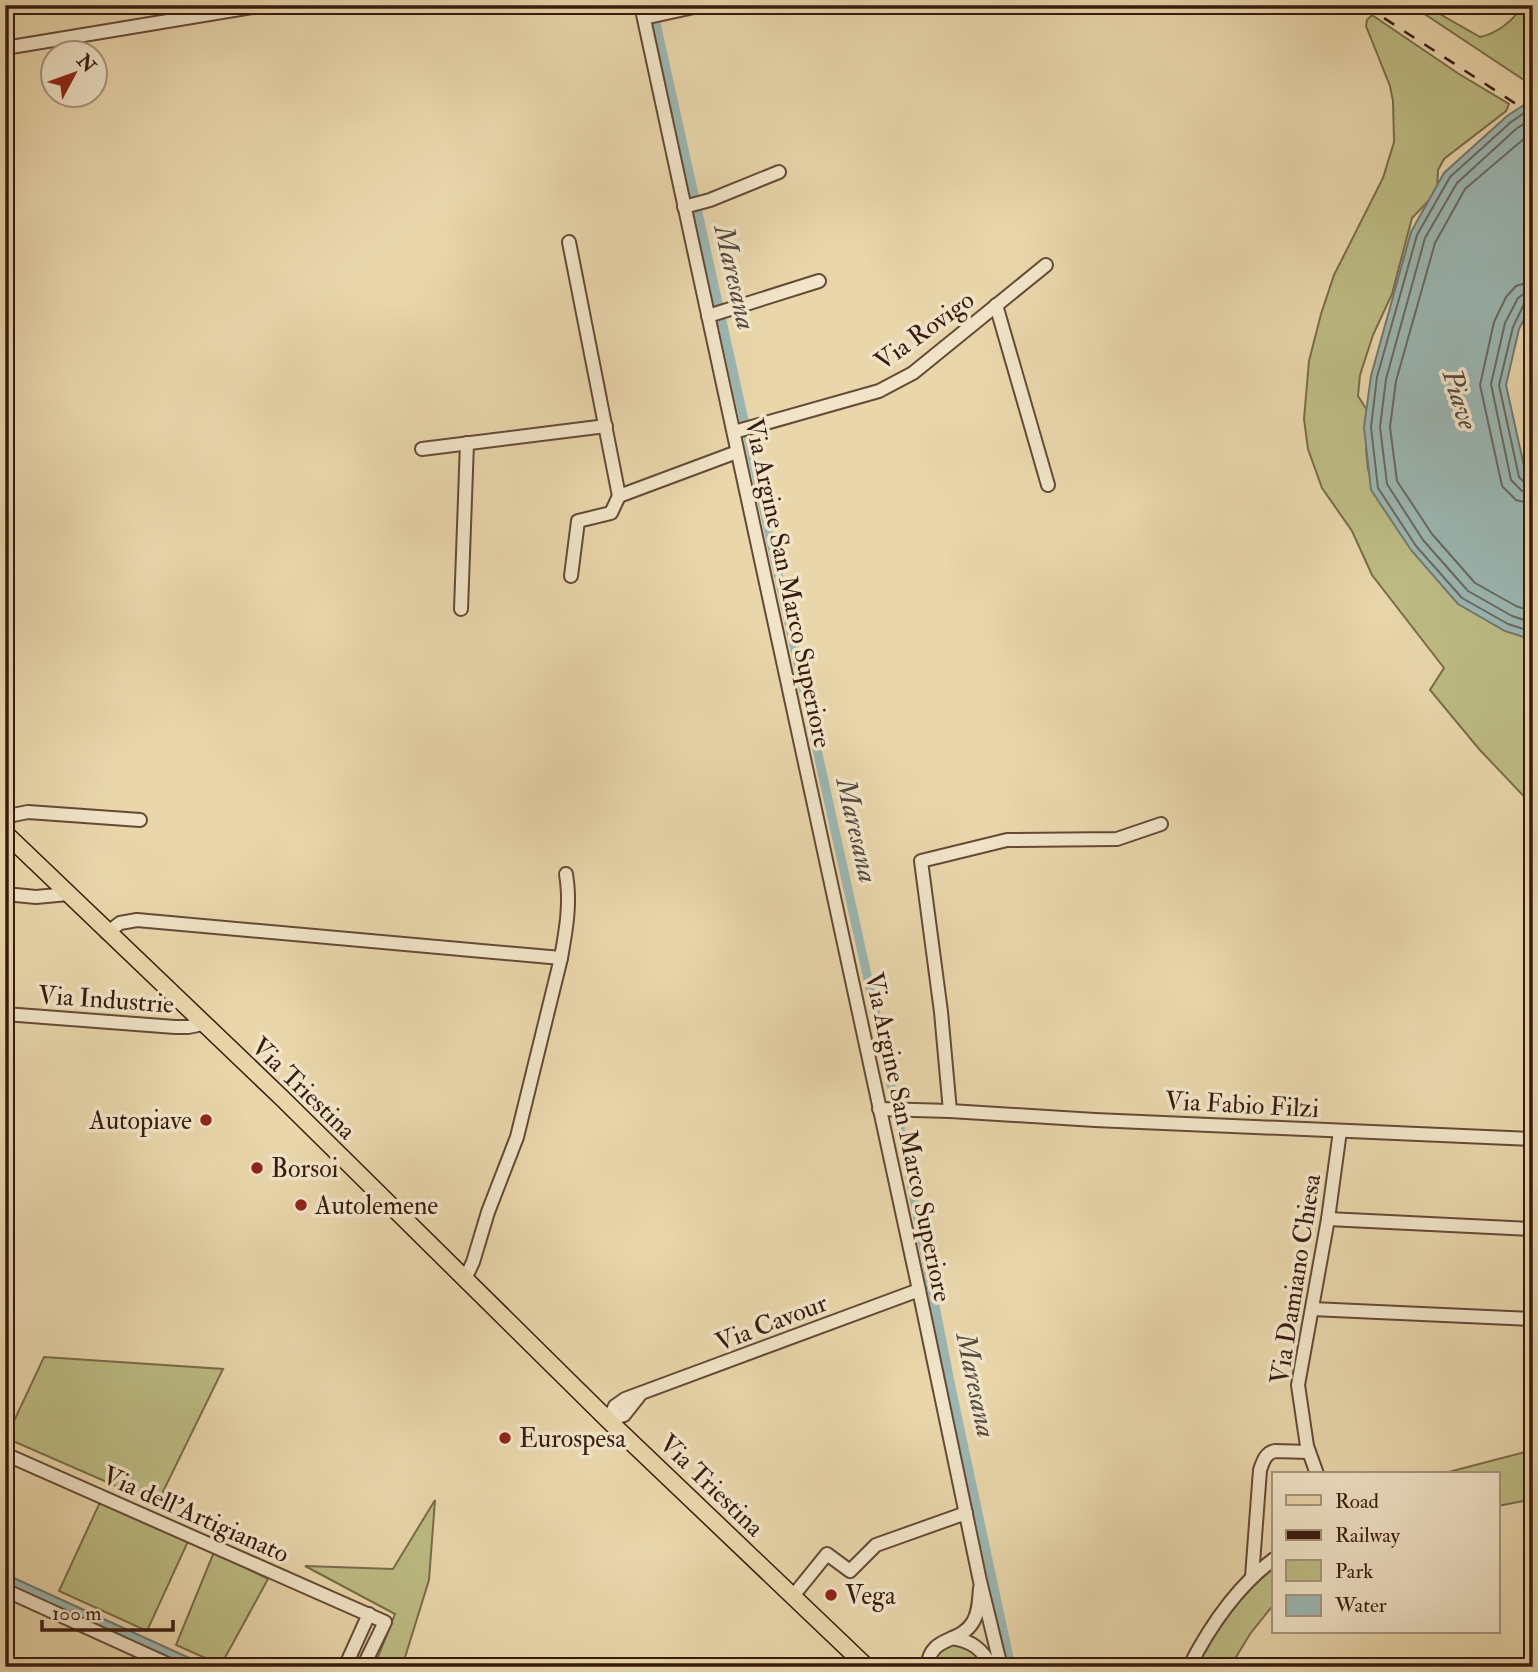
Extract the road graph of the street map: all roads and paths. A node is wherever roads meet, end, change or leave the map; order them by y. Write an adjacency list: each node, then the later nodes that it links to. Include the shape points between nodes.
1 (264, 5): 4 (street)
2 (703, 5): 3 (street)
3 (644, 13): 6 (street, Via Argine San Marco Superiore)
4 (5, 48)
5 (779, 172): 6 (street)
6 (687, 206): 11 (street, Via Argine San Marco Superiore)
7 (569, 242): 12 (street)
8 (1046, 265): 10 (street, Via Rovigo)
9 (819, 281): 11 (street)
10 (996, 304): 13 (street, Via Rovigo, via 928,362 879,391); 17 (street, Via Rovigo)
11 (710, 315): 13 (street, Via Argine San Marco Superiore)
12 (606, 426): 14 (street); 18 (street)
13 (736, 432): 16 (street, Via Argine San Marco Superiore)
14 (467, 443): 15 (street); 20 (street)
15 (422, 449)
16 (737, 452): 18 (street); 32 (street, Via Argine San Marco Superiore)
17 (1048, 485)
18 (619, 496): 19 (street, via 611,513 578,521)
19 (571, 576)
20 (461, 610)
21 (5, 820): 22 (street, via 28,812)
22 (140, 820)
23 (1161, 824): 33 (street, via 1117,839 1007,840 921,860)
24 (5, 833): 27 (main road, Via Triestina)
25 (566, 874): 29 (street, via 568,919)
26 (5, 894): 27 (street)
27 (68, 894): 28 (main road, Via Triestina)
28 (107, 933): 29 (street, via 120,923 148,921); 31 (main road, Via Triestina)
29 (561, 958): 38 (street, via 517,1137)
30 (5, 1014): 31 (street, Via Industrie, via 175,1027)
31 (203, 1024): 38 (main road, Via Triestina)
32 (882, 1110): 33 (street, Via Fabio Filzi); 39 (street, Via Argine San Marco Superiore)
33 (950, 1111): 34 (street, Via Fabio Filzi)
34 (1340, 1131): 35 (street, Via Fabio Filzi); 36 (street, Via Damiano Chiesa)
35 (1533, 1139)
36 (1328, 1219): 37 (street); 40 (street, Via Damiano Chiesa)
37 (1533, 1229)
38 (465, 1279): 42 (main road, Via Triestina)
39 (919, 1290): 42 (street, Via Cavour, via 639,1396 624,1415); 46 (street, Via Argine San Marco Superiore)
40 (1312, 1309): 41 (street); 43 (street, Via Damiano Chiesa, via 1298,1385)
41 (1533, 1319)
42 (608, 1420): 51 (main road, Via Triestina)
43 (1309, 1452): 45 (street, Via Damiano Chiesa); 48 (street, via 1275,1451 1265,1458)
44 (5, 1454): 52 (street, Via dell'Artigianato)
45 (1316, 1472)
46 (967, 1513): 49 (street, Via Argine San Marco Superiore); 51 (street, via 876,1545 850,1571 827,1554)
47 (1272, 1561): 48 (street)
48 (1252, 1577): 64 (street, via 1208,1632)
49 (980, 1581): 54 (street, via 974,1621); 56 (street)
50 (5, 1590): 57 (street)
51 (793, 1596): 53 (main road, Via Triestina)
52 (369, 1614): 58 (street); 59 (street, via 385,1622)
53 (822, 1623): 60 (street); 61 (main road, Via Triestina)
54 (952, 1638): 55 (street); 56 (street, via 971,1642)
55 (930, 1653): 62 (street); 63 (street)
56 (994, 1664)
57 (174, 1667)
58 (345, 1667)
59 (363, 1667)
60 (856, 1667)
61 (867, 1667)
62 (917, 1667)
63 (928, 1667)
64 (1189, 1667)

